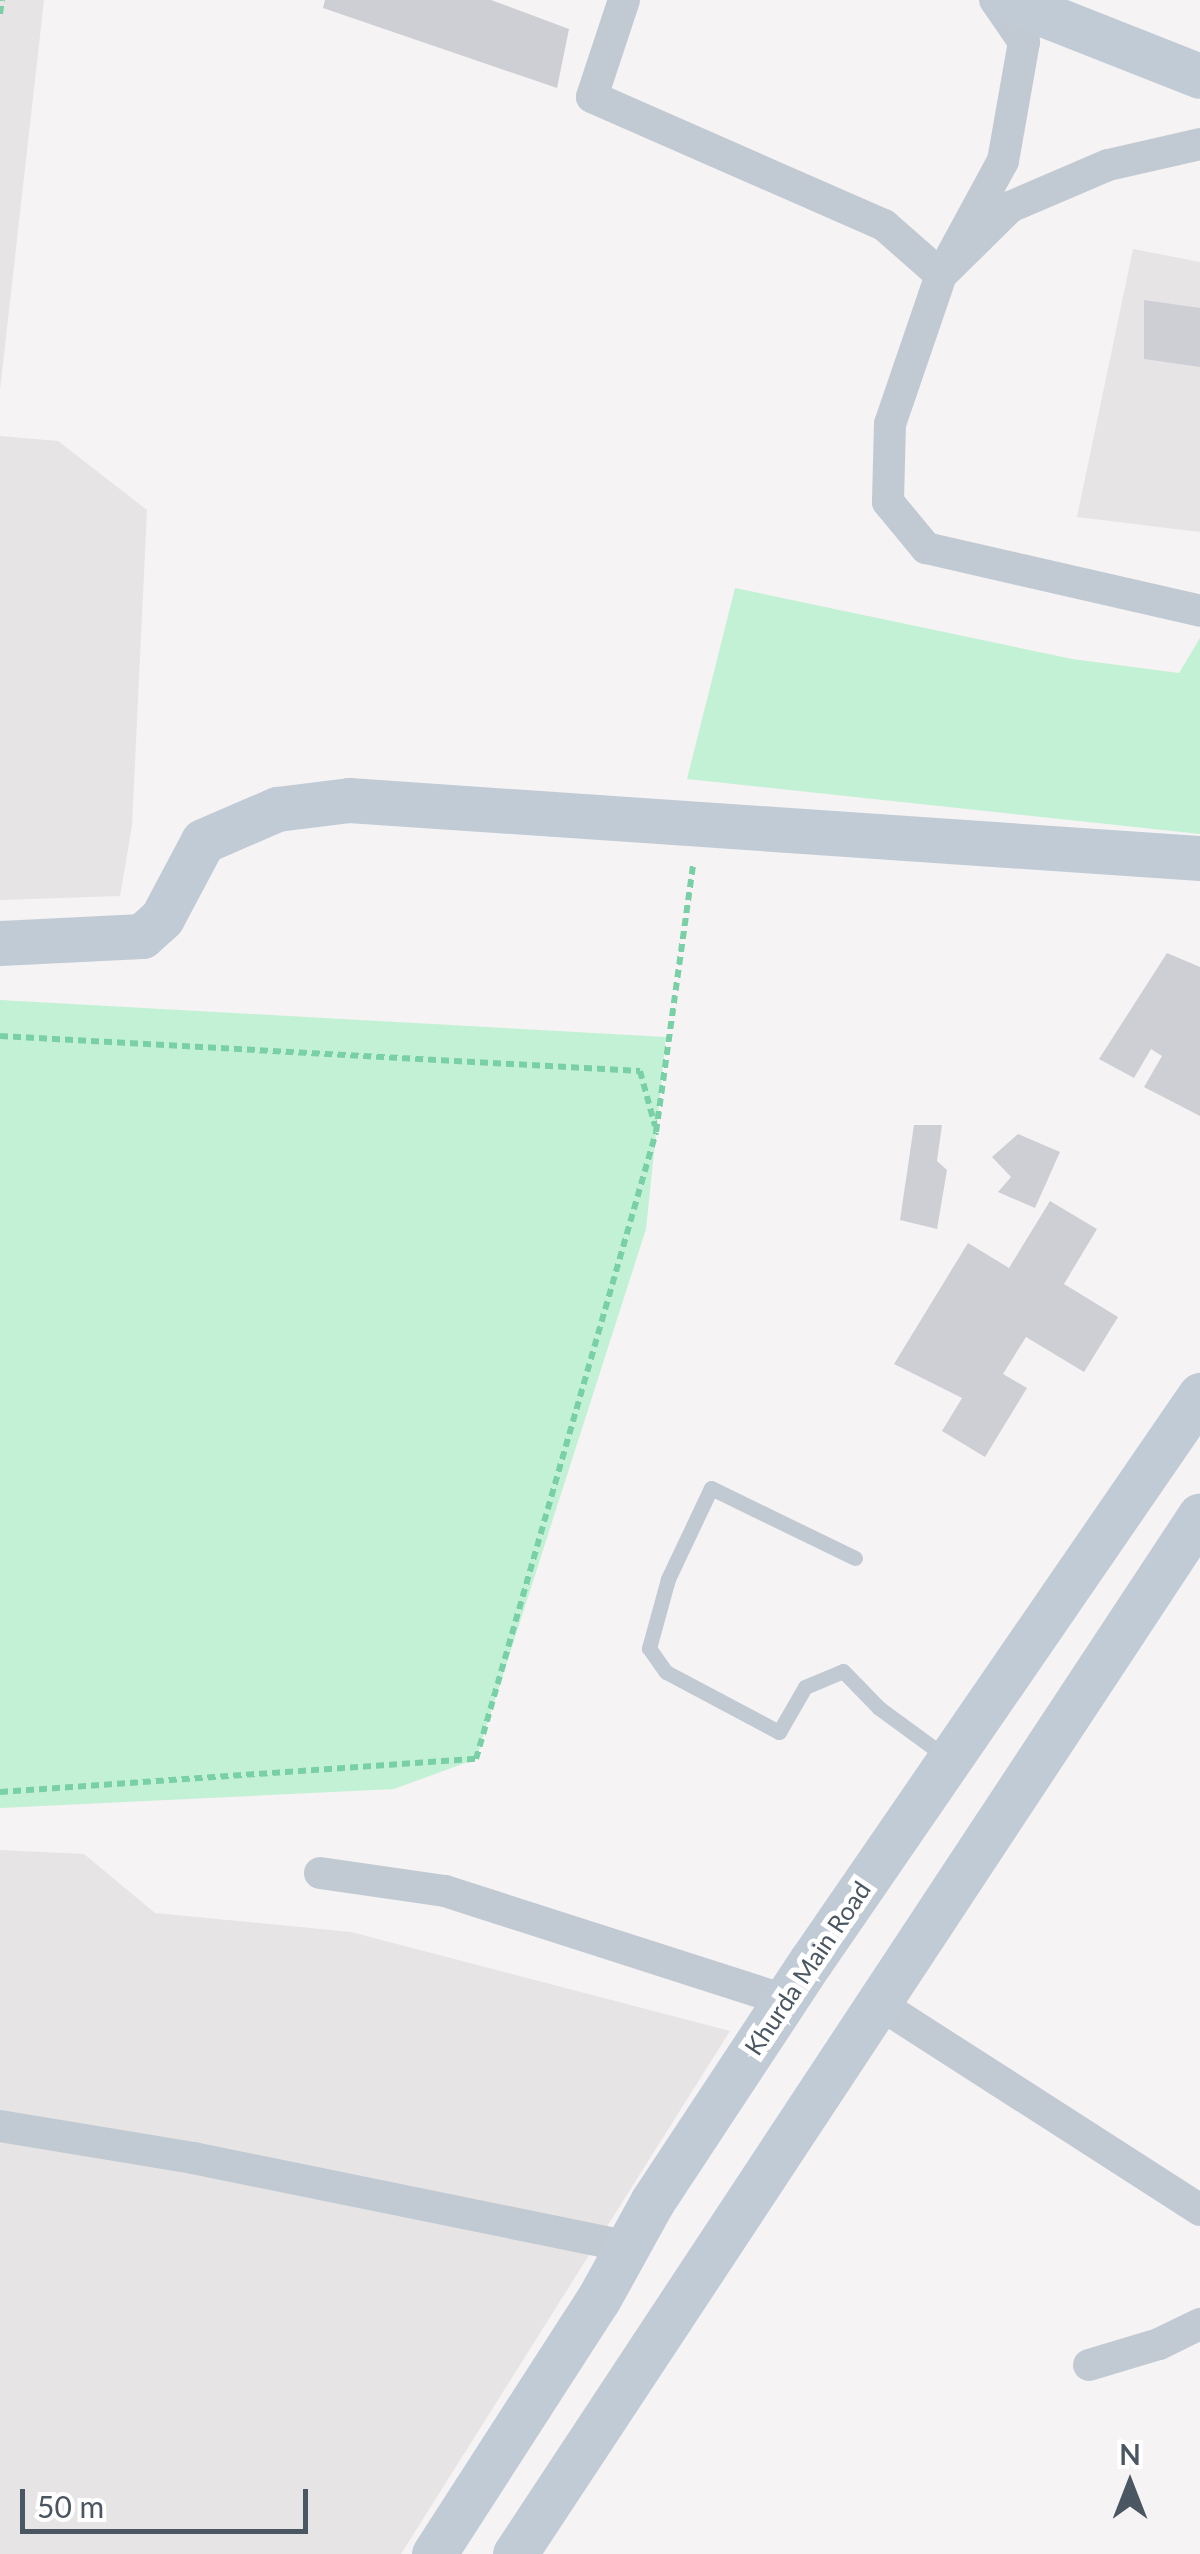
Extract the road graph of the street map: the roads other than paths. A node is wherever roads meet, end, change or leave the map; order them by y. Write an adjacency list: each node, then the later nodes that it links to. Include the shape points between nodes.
1 (624, 0): 6 (street, via 592,97 884,224)
2 (995, 0): 6 (street, via 1024,42 1004,161)
3 (1007, 0): 4 (main road)
4 (1200, 76)
5 (1200, 144): 6 (street, via 1108,165 1010,208)
6 (942, 275): 7 (street, via 890,424 888,502 926,548)
7 (1200, 611)
8 (1200, 858): 9 (main road, via 349,800 277,808 203,841 162,918 142,936)
9 (0, 942)
10 (1200, 1395): 13 (main road, Khurda Main Road)
11 (1200, 1515): 16 (main road)
12 (855, 1558): 13 (lane, via 711,1488 668,1579 650,1648 666,1672 780,1732 805,1687 843,1670 880,1708)
13 (949, 1760): 15 (main road, Khurda Main Road)
14 (320, 1873): 15 (street, via 445,1891)
15 (785, 2000): 19 (main road, Khurda Main Road)
16 (878, 2003): 18 (street); 23 (main road)
17 (0, 2126): 19 (street)
18 (1200, 2210)
19 (627, 2246): 22 (main road, Khurda Main Road)
20 (1200, 2324): 21 (street)
21 (1090, 2365)
22 (472, 2496): 23 (main road); 24 (main road, Khurda Main Road)
23 (524, 2548)
24 (434, 2554)

